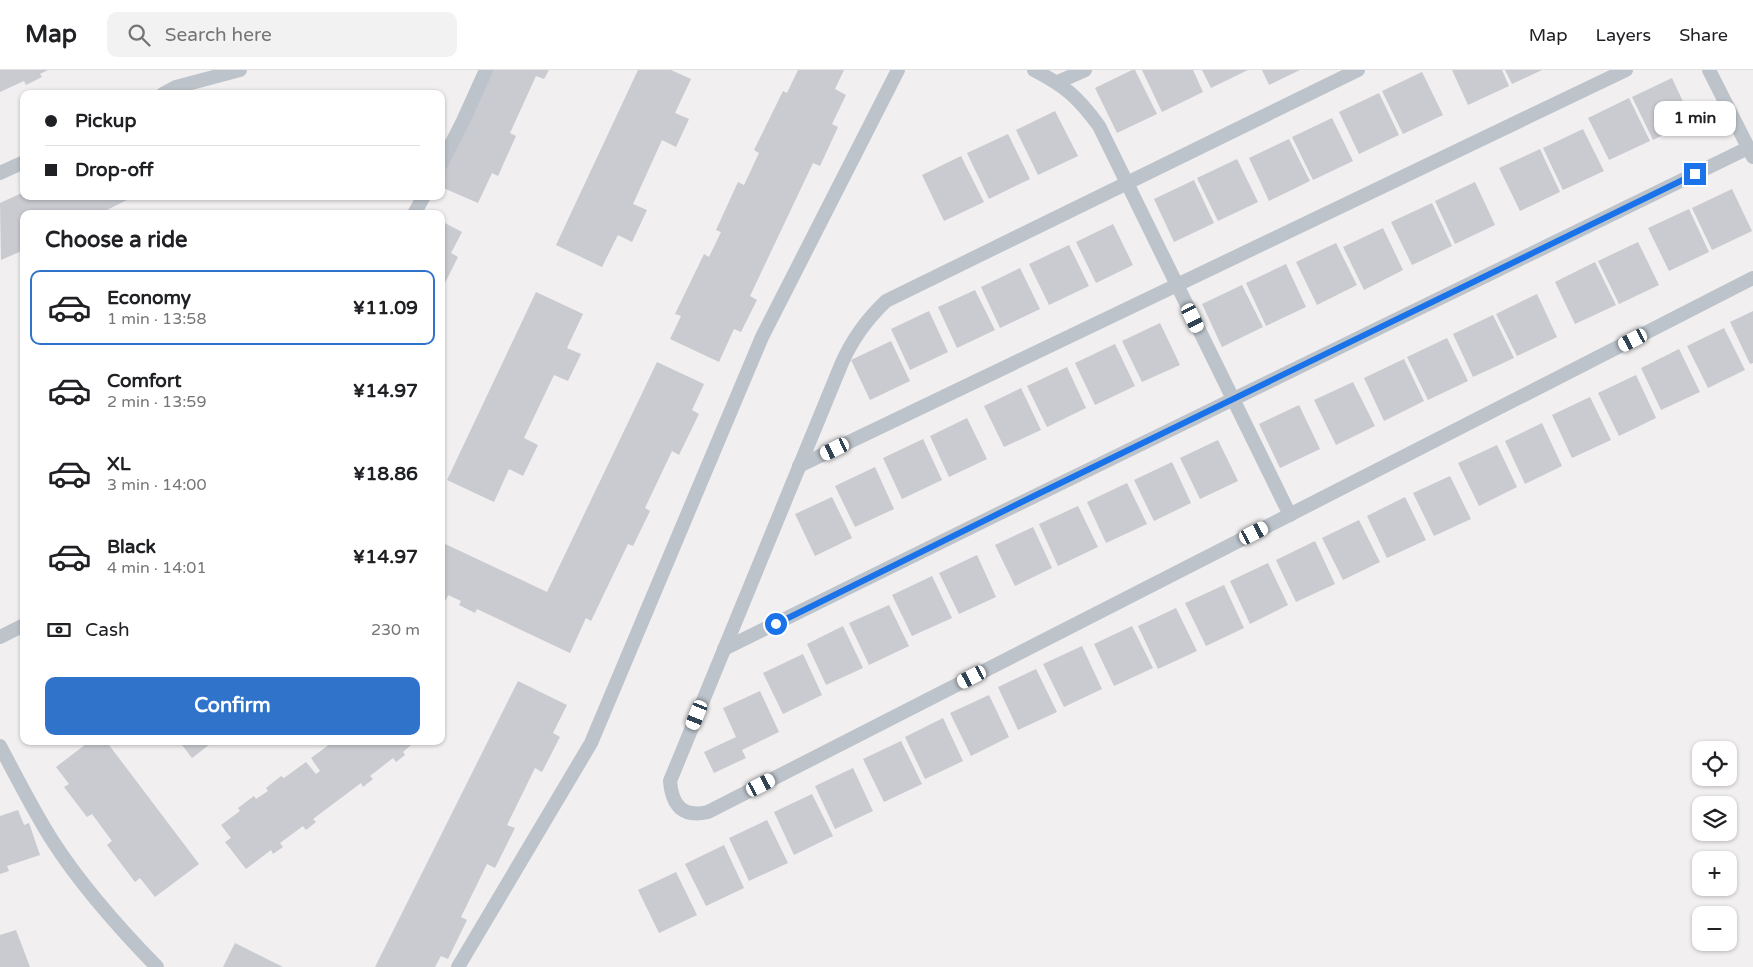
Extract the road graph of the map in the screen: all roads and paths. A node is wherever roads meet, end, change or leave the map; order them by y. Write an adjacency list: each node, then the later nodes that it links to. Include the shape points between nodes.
1 (240, 70): 10 (lane)
2 (486, 70): 12 (lane)
3 (898, 70): 26 (lane, via 762,337 592,743)
4 (1034, 70): 9 (lane)
5 (1084, 70): 9 (lane)
6 (1358, 70): 15 (lane)
7 (1626, 70): 17 (lane)
8 (1709, 70): 11 (lane)
9 (1058, 82): 15 (lane, via 1083,104 1099,126)
10 (170, 90)
11 (1751, 153): 18 (lane)
12 (445, 156)
13 (20, 164): 14 (lane)
14 (0, 174)
15 (1127, 183): 17 (lane); 19 (lane, via 886,301 872,314 849,346)
16 (1753, 278): 20 (lane)
17 (1177, 286): 18 (lane); 19 (lane)
18 (1233, 399): 20 (lane); 23 (lane)
19 (799, 466): 23 (lane)
20 (1290, 515): 23 (lane, via 708,812 689,813 674,801 670,781)
21 (20, 627): 22 (lane)
22 (0, 637)
23 (724, 649)
24 (0, 746): 25 (lane, via 52,840 86,888)
25 (157, 967)
26 (458, 967)

